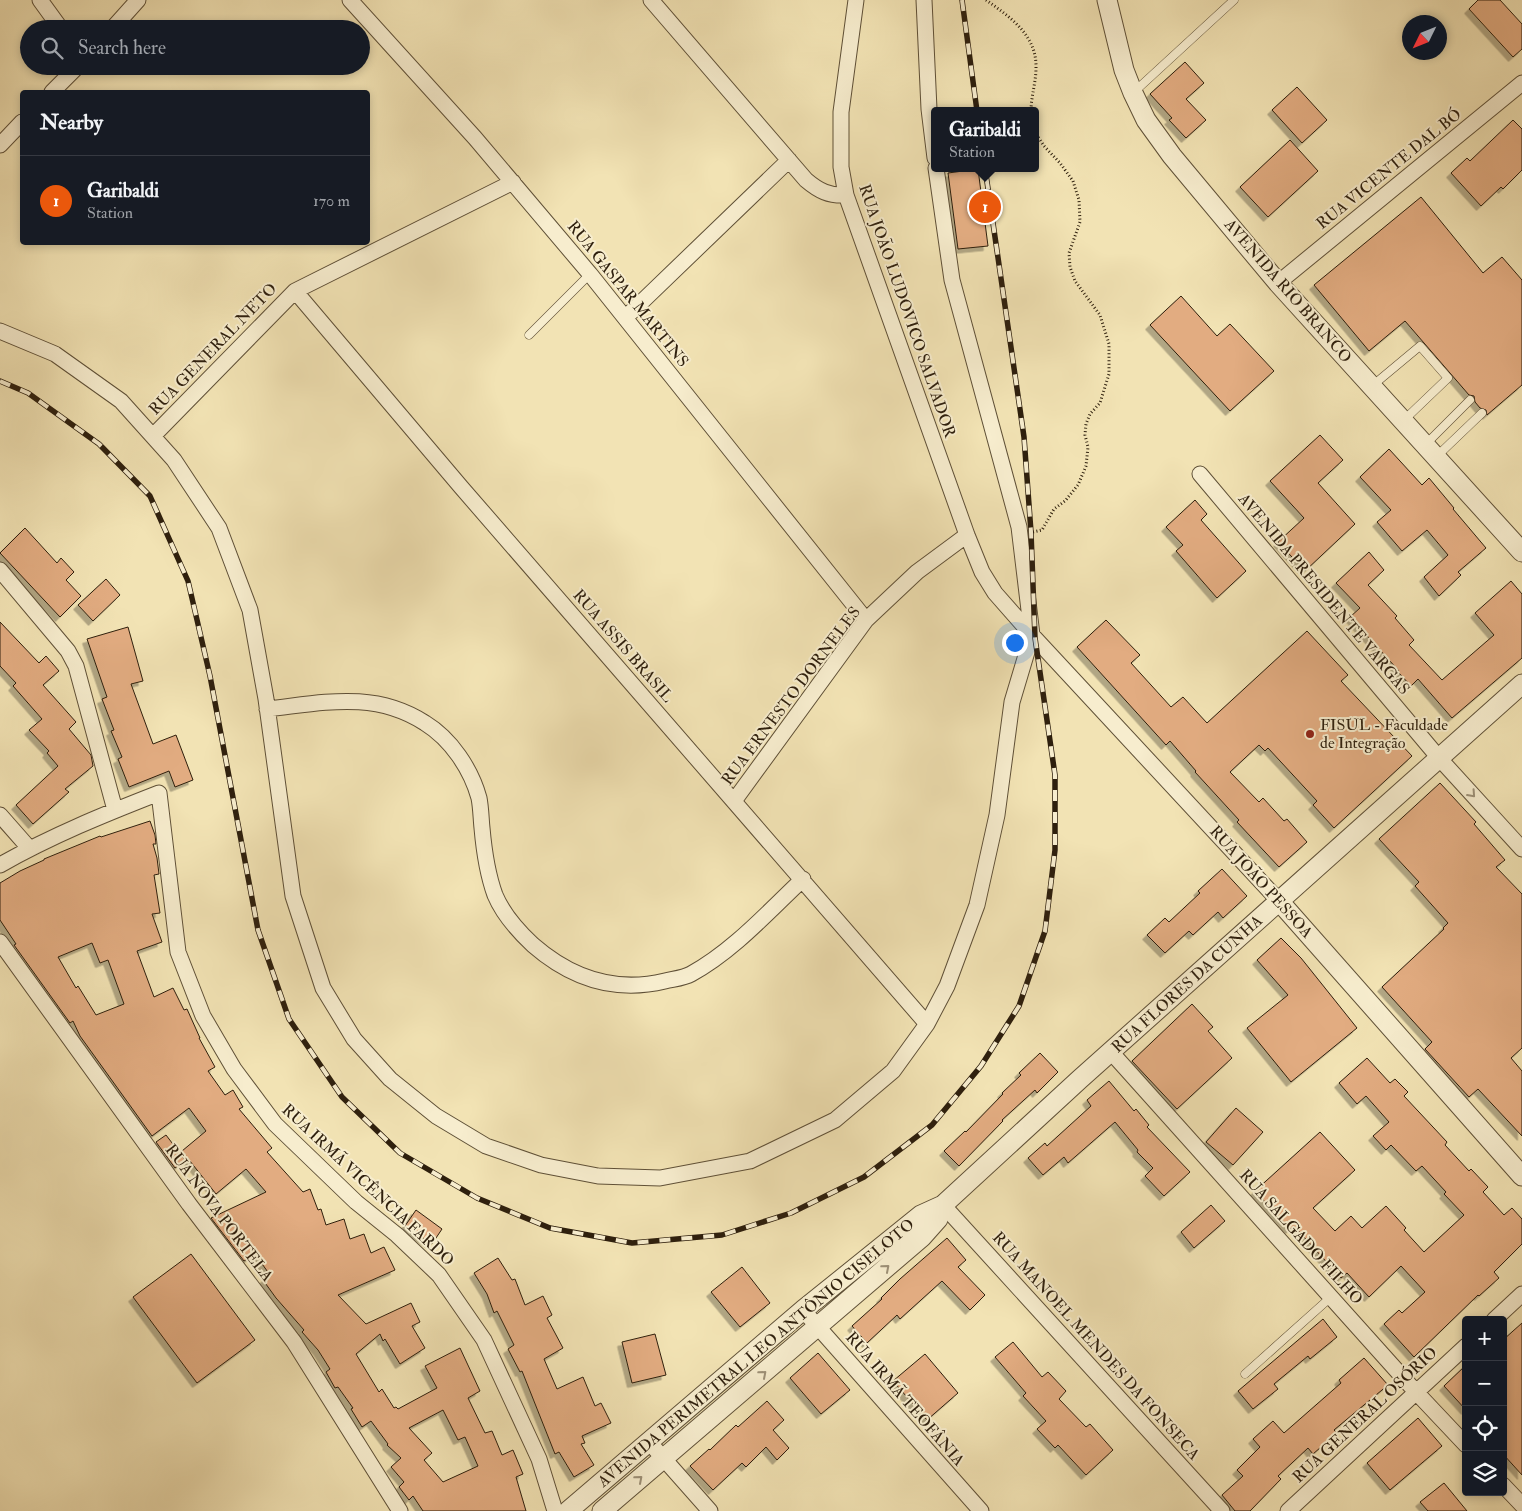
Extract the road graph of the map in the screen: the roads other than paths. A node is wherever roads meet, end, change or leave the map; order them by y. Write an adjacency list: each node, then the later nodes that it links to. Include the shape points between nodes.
1 (40, 0): 9 (street)
2 (138, 0): 10 (street)
3 (350, 0): 11 (street, RUA GASPAR MARTINS)
4 (651, 0): 20 (street)
5 (856, 0): 23 (street, RUA JOÃO LUDOVICO SALVADOR, via 841,112 841,167)
6 (924, 0): 18 (street)
7 (1107, 0): 16 (street, AVENIDA RIO BRANCO)
8 (1234, 0): 16 (lane)
9 (54, 20)
10 (120, 20)
11 (368, 20)
12 (370, 22): 22 (street, RUA GASPAR MARTINS)
13 (69, 75): 15 (street)
14 (1520, 88): 25 (street, RUA VICENTE DAL BÓ)
15 (54, 90)
16 (1133, 93): 25 (street, AVENIDA RIO BRANCO, via 1146,120 1172,156)
17 (20, 124): 19 (street)
18 (931, 125)
19 (0, 145)
20 (789, 160): 23 (street, via 806,180 822,191 830,195); 27 (street)
21 (937, 172): 42 (street, via 952,280 1020,528)
22 (513, 182): 24 (street, RUA GASPAR MARTINS); 26 (street, RUA GENERAL NETO)
23 (846, 195): 37 (street, RUA JOÃO LUDOVICO SALVADOR)
24 (590, 274): 27 (street, RUA GASPAR MARTINS); 29 (lane)
25 (1278, 283): 30 (street, AVENIDA RIO BRANCO)
26 (295, 291): 34 (street, RUA GENERAL NETO); 46 (street, RUA ASSIS BRASIL)
27 (625, 318): 41 (street, RUA GASPAR MARTINS)
28 (0, 331): 34 (street, via 55,354 121,401)
29 (529, 335)
30 (1372, 386): 33 (street, AVENIDA RIO BRANCO); 33 (lane, via 1420,346 1448,378)
31 (1470, 400): 35 (lane)
32 (1482, 413): 35 (lane)
33 (1404, 421): 35 (street, AVENIDA RIO BRANCO)
34 (153, 436): 44 (street, via 174,460 219,528 250,610)
35 (1430, 451): 38 (street, AVENIDA RIO BRANCO)
36 (1200, 474): 45 (street, AVENIDA PRESIDENTE VARGAS)
37 (967, 535): 40 (street, RUA JOÃO LUDOVICO SALVADOR, via 982,572); 41 (street, RUA ERNESTO DORNELES, via 917,572)
38 (1522, 552)
39 (0, 570): 47 (street, via 76,666)
40 (996, 592): 42 (street, RUA JOÃO PESSOA)
41 (866, 620): 46 (street, RUA ERNESTO DORNELES)
42 (1032, 635): 53 (street, RUA JOÃO PESSOA); 55 (street, via 1012,702 997,815 977,905 947,986)
43 (1522, 684): 45 (street, RUA FLORES DA CUNHA)
44 (267, 709): 52 (street, via 345,700 370,701 425,723 449,743 466,768 479,799 486,868 496,897 516,930 549,959 575,975 609,984 647,985 689,975 724,952); 55 (street, via 293,896 323,988 354,1039 390,1080 436,1116 486,1146 541,1165 598,1176 660,1178 750,1160 835,1120 893,1071)
45 (1439, 758): 50 (street, AVENIDA PRESIDENTE VARGAS, one-way to 50); 53 (street, RUA FLORES DA CUNHA)
46 (734, 801): 52 (street, RUA ASSIS BRASIL)
47 (115, 810): 49 (street); 74 (street, RUA IRMÃ VICÊNCIA FARDO, via 159,793 178,952 203,1016 234,1069 275,1124 356,1202 439,1275 484,1340 539,1459)
48 (0, 815): 49 (street)
49 (29, 848): 51 (street)
50 (1522, 849)
51 (0, 865)
52 (804, 879): 55 (street, RUA ASSIS BRASIL)
53 (1279, 901): 56 (street, RUA FLORES DA CUNHA); 57 (street, RUA JOÃO PESSOA)
54 (0, 942): 73 (street, RUA NOVA PORTELA, via 189,1204 294,1342)
55 (927, 1024)
56 (1111, 1052): 58 (street, RUA FLORES DA CUNHA); 61 (street, RUA SALGADO FILHO)
57 (1522, 1176)
58 (943, 1205): 59 (street, RUA FLORES DA CUNHA, via 938,1219); 79 (street, RUA MANOEL MENDES DA FONSECA)
59 (926, 1221): 62 (street, AVENIDA PERIMETRAL LEO ANTÔNIO CISELOTO); 64 (street, AVENIDA PERIMETRAL LEO ANTÔNIO CISELOTO, one-way to 59)
60 (1522, 1294): 63 (street)
61 (1331, 1297): 66 (lane); 67 (street, RUA SALGADO FILHO)
62 (803, 1310): 64 (street, RUA IRMÃ TEOFÂNIA); 69 (street, AVENIDA PERIMETRAL LEO ANTÔNIO CISELOTO)
63 (1498, 1316)
64 (818, 1326): 70 (street, AVENIDA PERIMETRAL LEO ANTÔNIO CISELOTO, one-way to 64); 78 (street, RUA IRMÃ TEOFÂNIA)
65 (1462, 1350): 67 (street, RUA GENERAL OSÓRIO)
66 (1245, 1374)
67 (1416, 1392): 68 (street, RUA SALGADO FILHO); 80 (street, RUA GENERAL OSÓRIO)
68 (1462, 1441)
69 (649, 1442): 70 (street); 75 (street, AVENIDA PERIMETRAL LEO ANTÔNIO CISELOTO)
70 (664, 1458): 76 (street, AVENIDA PERIMETRAL LEO ANTÔNIO CISELOTO, one-way to 70); 77 (street)
71 (1507, 1489): 72 (street)
72 (1522, 1505)
73 (400, 1511)
74 (555, 1511)
75 (568, 1511)
76 (602, 1511)
77 (710, 1511)
78 (981, 1511)
79 (1222, 1511)
80 (1288, 1511)

